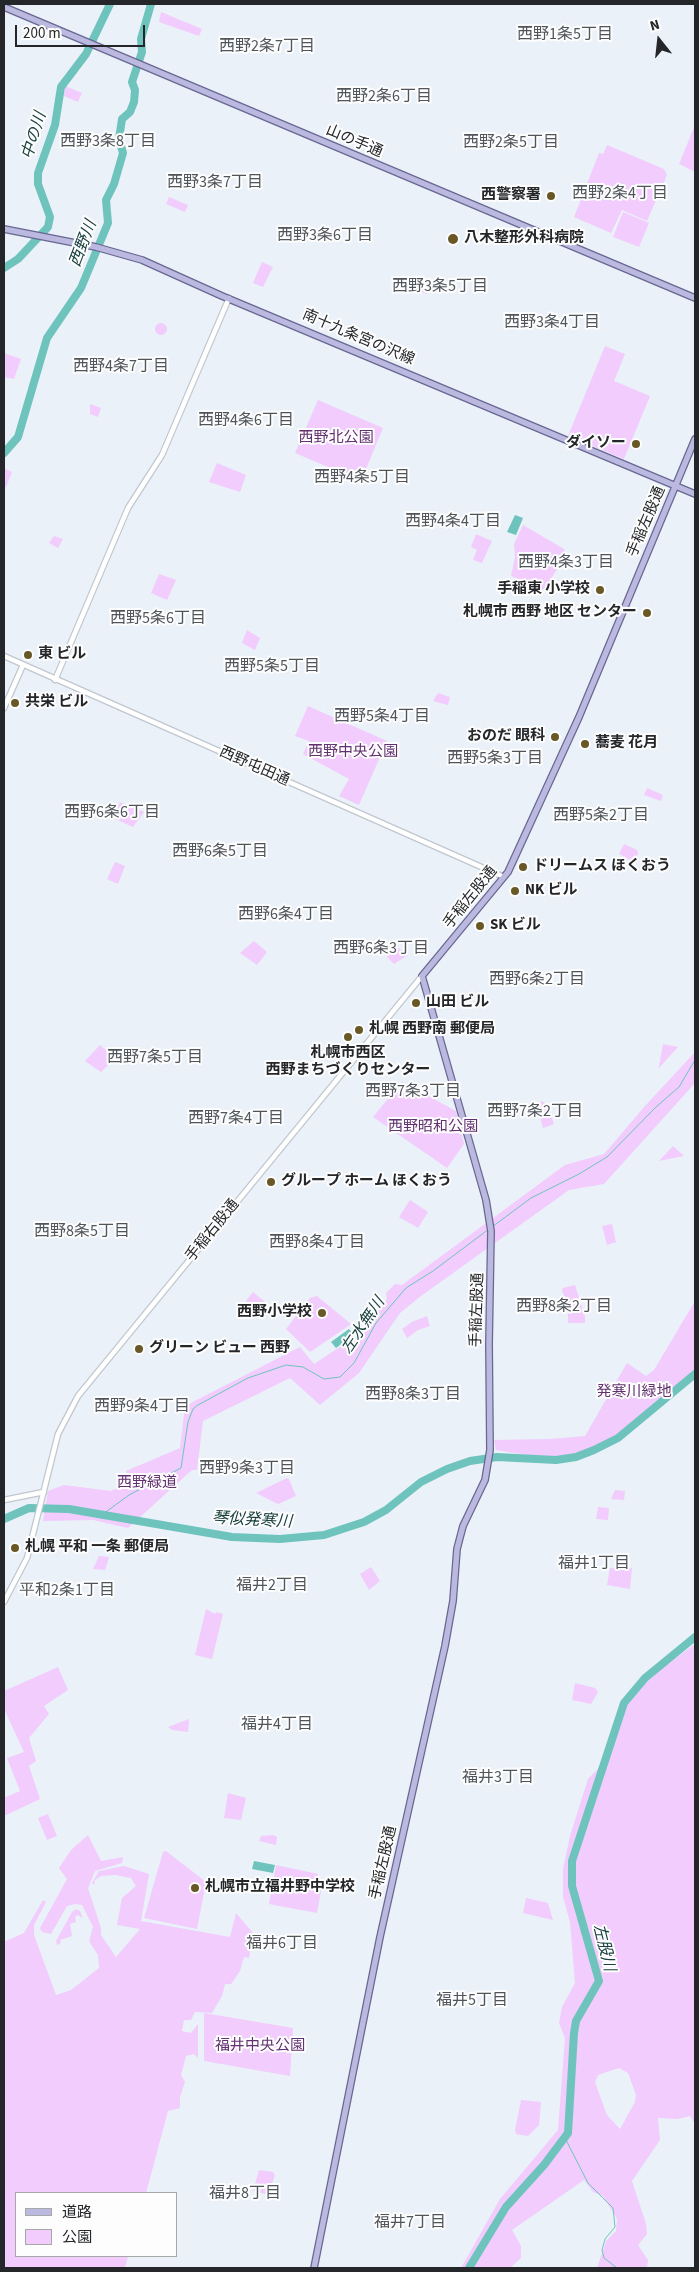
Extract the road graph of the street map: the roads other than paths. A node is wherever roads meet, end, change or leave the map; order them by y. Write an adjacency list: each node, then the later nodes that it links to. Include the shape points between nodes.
1 (4, 7): 4 (main road, 山の手通)
2 (4, 229): 3 (main road, 南十九条宮の沢線, via 48,236 142,260)
3 (229, 298): 6 (main road, 南十九条宮の沢線); 10 (street, via 165,450 128,508)
4 (695, 298)
5 (695, 440): 6 (main road, 手稲左股通)
6 (676, 486): 7 (main road, 南十九条宮の沢線); 12 (main road, 手稲左股通, via 580,716)
7 (695, 494)
8 (4, 656): 9 (street, 西野屯田通)
9 (23, 665): 10 (street, 西野屯田通); 11 (street)
10 (55, 680): 12 (street, 西野屯田通)
11 (4, 708)
12 (504, 877): 13 (main road, 手稲左股通)
13 (422, 976): 14 (street, 手稲右股通, via 78,1396 58,1434); 17 (main road, 手稲左股通, via 486,1200 491,1228 490,1450 485,1480 463,1526 457,1549 445,1646 380,1937)
14 (44, 1492): 15 (street); 16 (street, 手稲右股通, via 27,1558)
15 (4, 1500)
16 (4, 1602)
17 (314, 2268)

